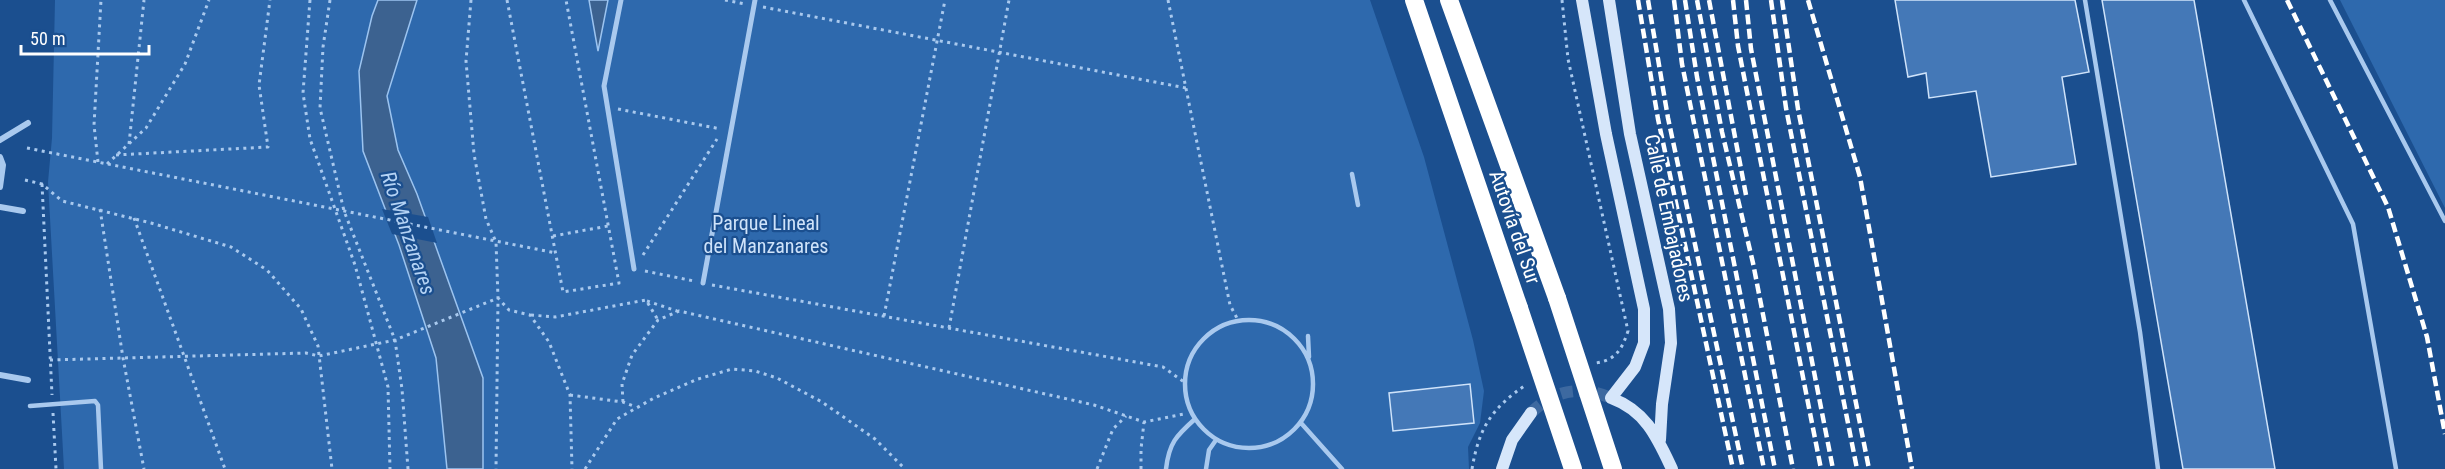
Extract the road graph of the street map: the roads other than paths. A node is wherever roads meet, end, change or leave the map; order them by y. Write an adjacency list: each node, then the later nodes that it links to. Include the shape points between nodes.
1 (621, 0): 21 (street, via 604,86)
2 (1414, 0): 38 (highway, Autovía del Sur, bridge)
3 (1449, 0): 11 (highway)
4 (1458, 0): 11 (highway)
5 (1582, 0): 32 (main road, via 1644,309 1644,343 1635,367 1611,398 1640,414)
6 (1609, 0): 32 (main road, Calle de Embajadores, via 1630,134 1670,309 1671,343)
7 (2085, 0): 41 (lane, via 2140,332)
8 (2244, 0): 42 (lane, via 2352,224)
9 (2330, 0): 20 (lane)
10 (755, 3): 22 (street)
11 (1487, 102): 39 (highway, Autovía del Sur, bridge)
12 (28, 123): 13 (street)
13 (0, 140)
14 (0, 157): 16 (street)
15 (1352, 174): 17 (lane)
16 (0, 187)
17 (1358, 204)
18 (0, 207): 19 (street)
19 (23, 211)
20 (2445, 221)
21 (634, 268)
22 (703, 283)
23 (1308, 336): 24 (lane)
24 (1309, 360): 29 (lane, via 1299,343 1269,323 1238,320 1217,328 1200,342 1189,361 1185,397); 30 (lane, via 1314,382 1311,404)
25 (0, 375): 26 (street)
26 (28, 380)
27 (30, 405): 33 (lane, via 90,400 98,405)
28 (1531, 413): 37 (main road, via 1512,440)
29 (1195, 419): 31 (lane); 34 (lane, via 1177,434 1168,450)
30 (1301, 423): 31 (lane, via 1285,438 1265,447 1243,449); 36 (lane)
31 (1216, 440): 35 (lane, via 1209,450)
32 (1660, 444): 40 (main road)
33 (101, 469)
34 (1166, 469)
35 (1206, 469)
36 (1342, 469)
37 (1502, 469)
38 (1573, 469)
39 (1613, 469)
40 (1672, 469)
41 (2158, 469)
42 (2396, 469)

